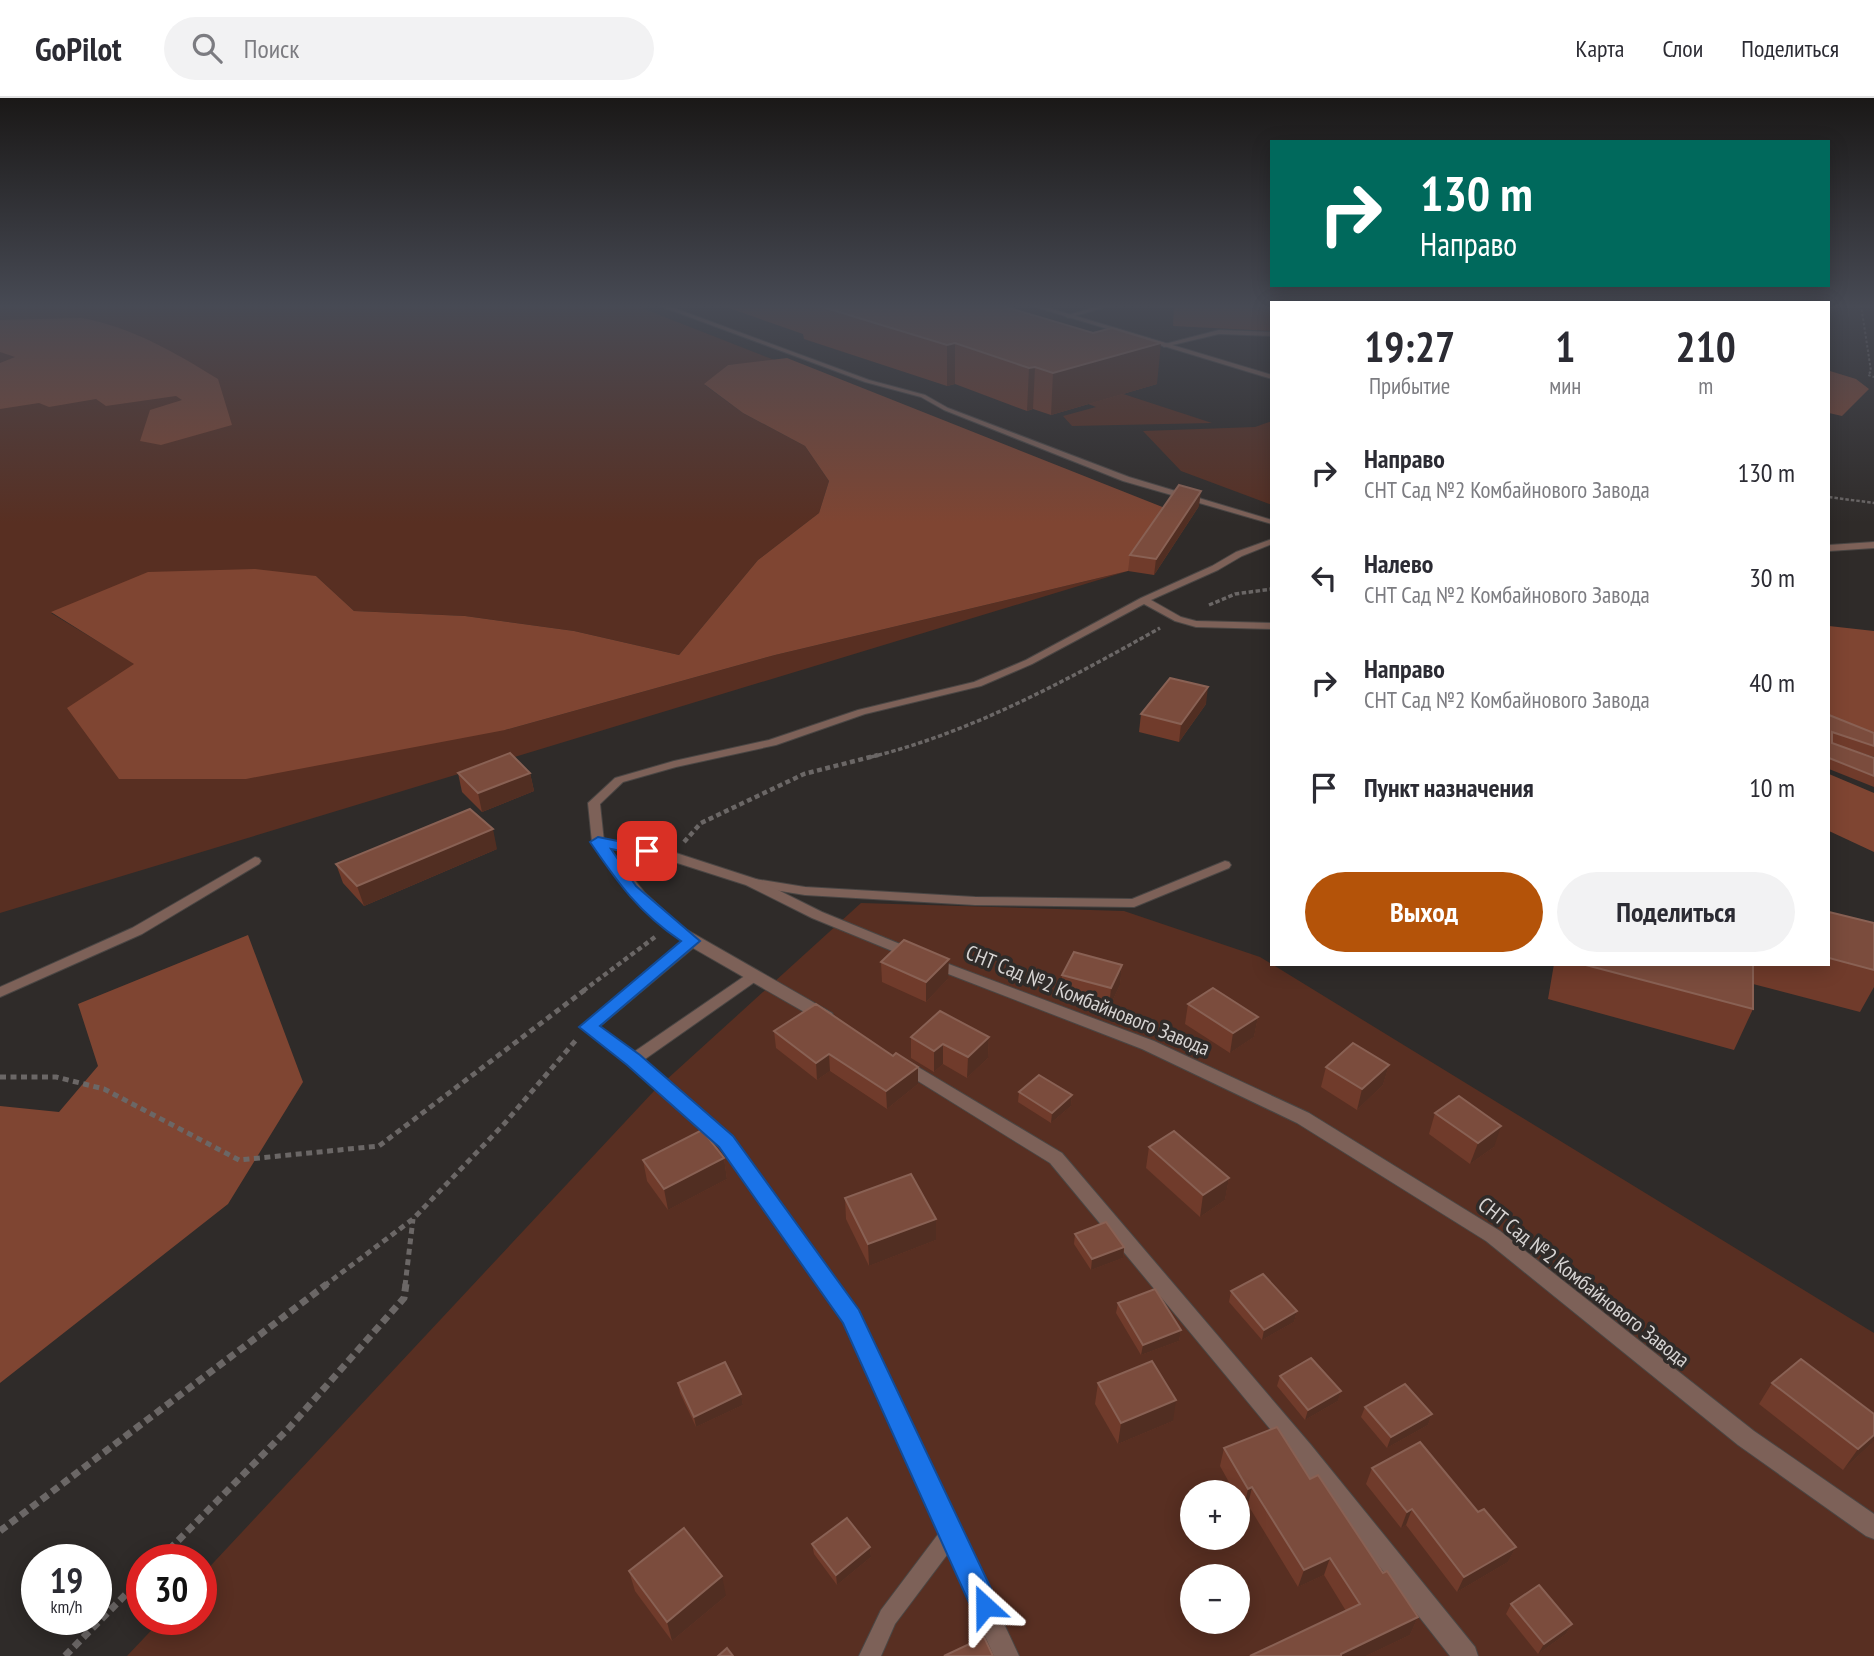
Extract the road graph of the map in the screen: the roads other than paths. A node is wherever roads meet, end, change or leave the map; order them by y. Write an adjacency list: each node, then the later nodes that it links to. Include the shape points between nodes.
1 (858, 378): 2 (lane, via 923,396 1126,479)
2 (1270, 521)
3 (1270, 542): 6 (lane)
4 (1874, 545): 5 (street)
5 (1830, 548)
6 (1144, 600): 7 (lane, via 1196,624); 8 (lane, via 1029,662 977,684 862,712 772,743 619,780 594,803)
7 (1270, 626)
8 (598, 842): 11 (street, СНТ Сад №2 Комбайнового Завода, via 671,856); 12 (street, via 631,890)
9 (255, 861): 14 (lane, via 136,931)
10 (1225, 864): 11 (lane, via 1134,903 975,901 805,891)
11 (751, 882): 18 (street, СНТ Сад №2 Комбайнового Завода, via 923,959 1148,1045 1303,1118 1493,1236 1746,1438)
12 (692, 941): 13 (street); 17 (street, via 588,1027)
13 (754, 976): 15 (street); 17 (lane)
14 (0, 992)
15 (837, 1023)
16 (883, 1052): 22 (street, via 1056,1158 1294,1441)
17 (633, 1060): 19 (street, via 726,1141 851,1317)
18 (1874, 1528)
19 (952, 1532): 20 (lane, via 888,1617); 21 (street)
20 (870, 1656)
21 (1007, 1656)
22 (1466, 1656)

